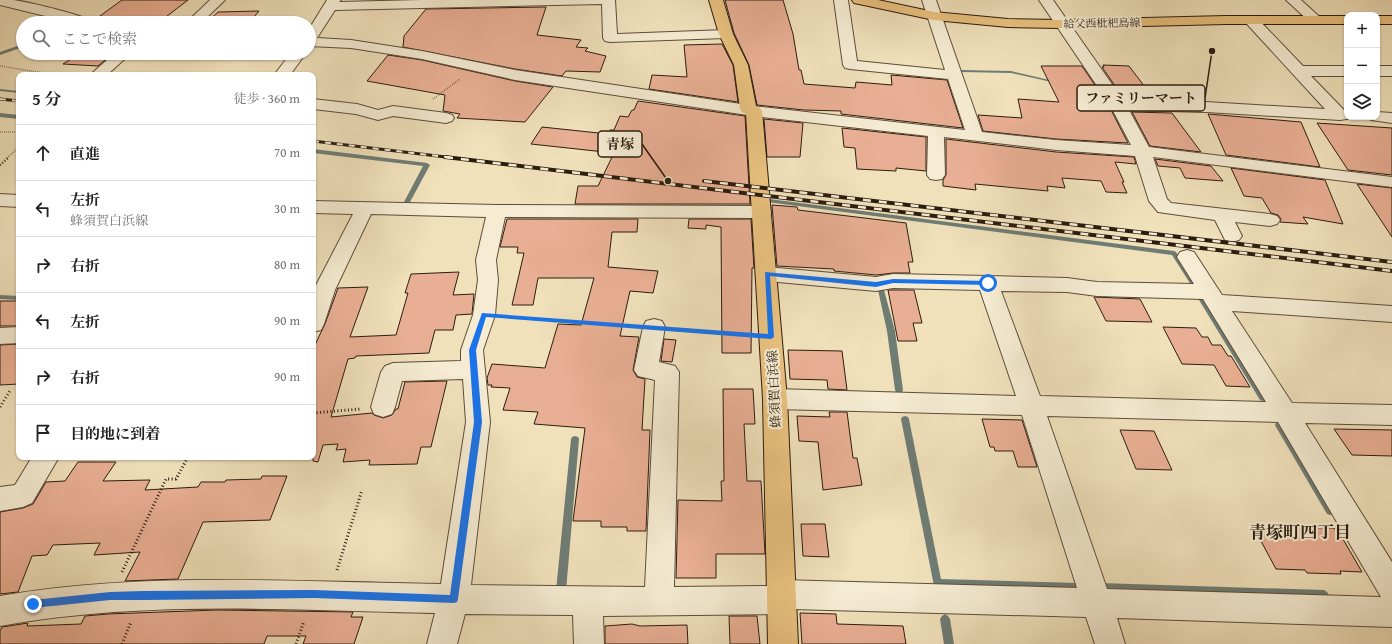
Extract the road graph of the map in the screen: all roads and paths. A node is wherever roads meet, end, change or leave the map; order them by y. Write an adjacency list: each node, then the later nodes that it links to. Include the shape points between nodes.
1 (218, 0): 13 (street)
2 (603, 0): 11 (street)
3 (608, 0): 22 (street, via 610,38)
4 (716, 0): 22 (main road, 蜂須賀白浜線)
5 (841, 0): 35 (street, via 850,64)
6 (859, 0): 14 (main road, 給父西枇杷島線)
7 (929, 0): 14 (street)
8 (1046, 0): 20 (street)
9 (1293, 0): 16 (street)
10 (0, 1): 12 (street)
11 (332, 3): 21 (street)
12 (63, 16)
13 (201, 16)
14 (934, 16): 20 (main road, 給父西枇杷島線, via 1008,23); 35 (street)
15 (1251, 20): 16 (main road, 給父西枇杷島線); 20 (main road, 給父西枇杷島線); 28 (street)
16 (1316, 20): 17 (main road, 給父西枇杷島線)
17 (1344, 20)
18 (1380, 20): 19 (main road)
19 (1392, 20)
20 (1061, 24): 38 (street)
21 (316, 29)
22 (726, 34): 39 (main road, 蜂須賀白浜線, via 741,65)
23 (316, 42): 27 (street, via 422,55)
24 (116, 60): 33 (street)
25 (294, 60): 34 (street)
26 (0, 66): 32 (path)
27 (476, 67): 36 (path, via 436,98); 39 (street, via 584,86)
28 (1300, 71): 29 (street); 40 (street)
29 (1344, 71)
30 (1380, 71): 31 (street)
31 (1392, 71)
32 (38, 72)
33 (102, 72)
34 (284, 72)
35 (954, 75): 47 (street)
36 (429, 100)
37 (316, 104): 42 (street, via 357,109 378,115 393,111)
38 (1118, 105): 40 (street); 49 (street)
39 (751, 110): 44 (street); 58 (main road, 蜂須賀白浜線)
40 (1344, 115)
41 (1380, 117): 43 (street)
42 (446, 118)
43 (1392, 118)
44 (936, 131): 47 (street); 51 (street)
45 (0, 132): 46 (path)
46 (16, 132)
47 (975, 135): 49 (street, via 1056,145)
48 (16, 150): 50 (path)
49 (1142, 151): 52 (street); 59 (street, via 1161,205 1165,208)
50 (0, 165)
51 (936, 174)
52 (1392, 182)
53 (0, 200): 54 (street)
54 (16, 201)
55 (316, 207): 56 (street)
56 (365, 208): 57 (street); 67 (street, via 324,290)
57 (498, 211): 58 (street); 68 (street, via 486,260 488,280)
58 (762, 212): 63 (main road, 蜂須賀白浜線)
59 (1222, 214): 60 (street); 61 (street)
60 (1270, 220)
61 (1232, 236)
62 (1187, 257): 65 (street)
63 (767, 274): 64 (street, via 876,284 893,281); 72 (main road, 蜂須賀白浜線)
64 (988, 283): 65 (street, via 1068,285); 76 (street)
65 (1213, 297): 66 (street); 79 (street)
66 (1392, 314)
67 (316, 315)
68 (484, 315): 69 (path); 73 (street, via 472,350)
69 (654, 328): 72 (path); 92 (street, via 646,370 667,372)
70 (16, 335): 71 (street)
71 (0, 336)
72 (771, 337): 75 (main road, 蜂須賀白浜線)
73 (474, 370): 78 (street, via 393,372); 90 (street, via 478,422)
74 (11, 389): 77 (path)
75 (776, 399): 76 (street); 89 (main road, 蜂須賀白浜線)
76 (1031, 405): 79 (street); 93 (street)
77 (0, 407)
78 (383, 407): 80 (path)
79 (1285, 412): 81 (street); 86 (street)
80 (316, 413)
81 (1392, 415)
82 (44, 460): 85 (street, via 23,495)
83 (186, 460): 88 (path, via 176,479 166,479)
84 (362, 490): 87 (path)
85 (0, 499)
86 (1392, 589)
87 (329, 595): 88 (street); 90 (street)
88 (110, 596): 94 (street, via 33,604)
89 (782, 597): 92 (street); 93 (street); 98 (main road, 蜂須賀白浜線)
90 (454, 599): 91 (street); 96 (street)
91 (587, 601): 92 (street); 97 (street)
92 (659, 602)
93 (1096, 604): 95 (street); 99 (street)
94 (0, 611)
95 (1392, 612)
96 (442, 644)
97 (589, 644)
98 (783, 644)
99 (1110, 644)

